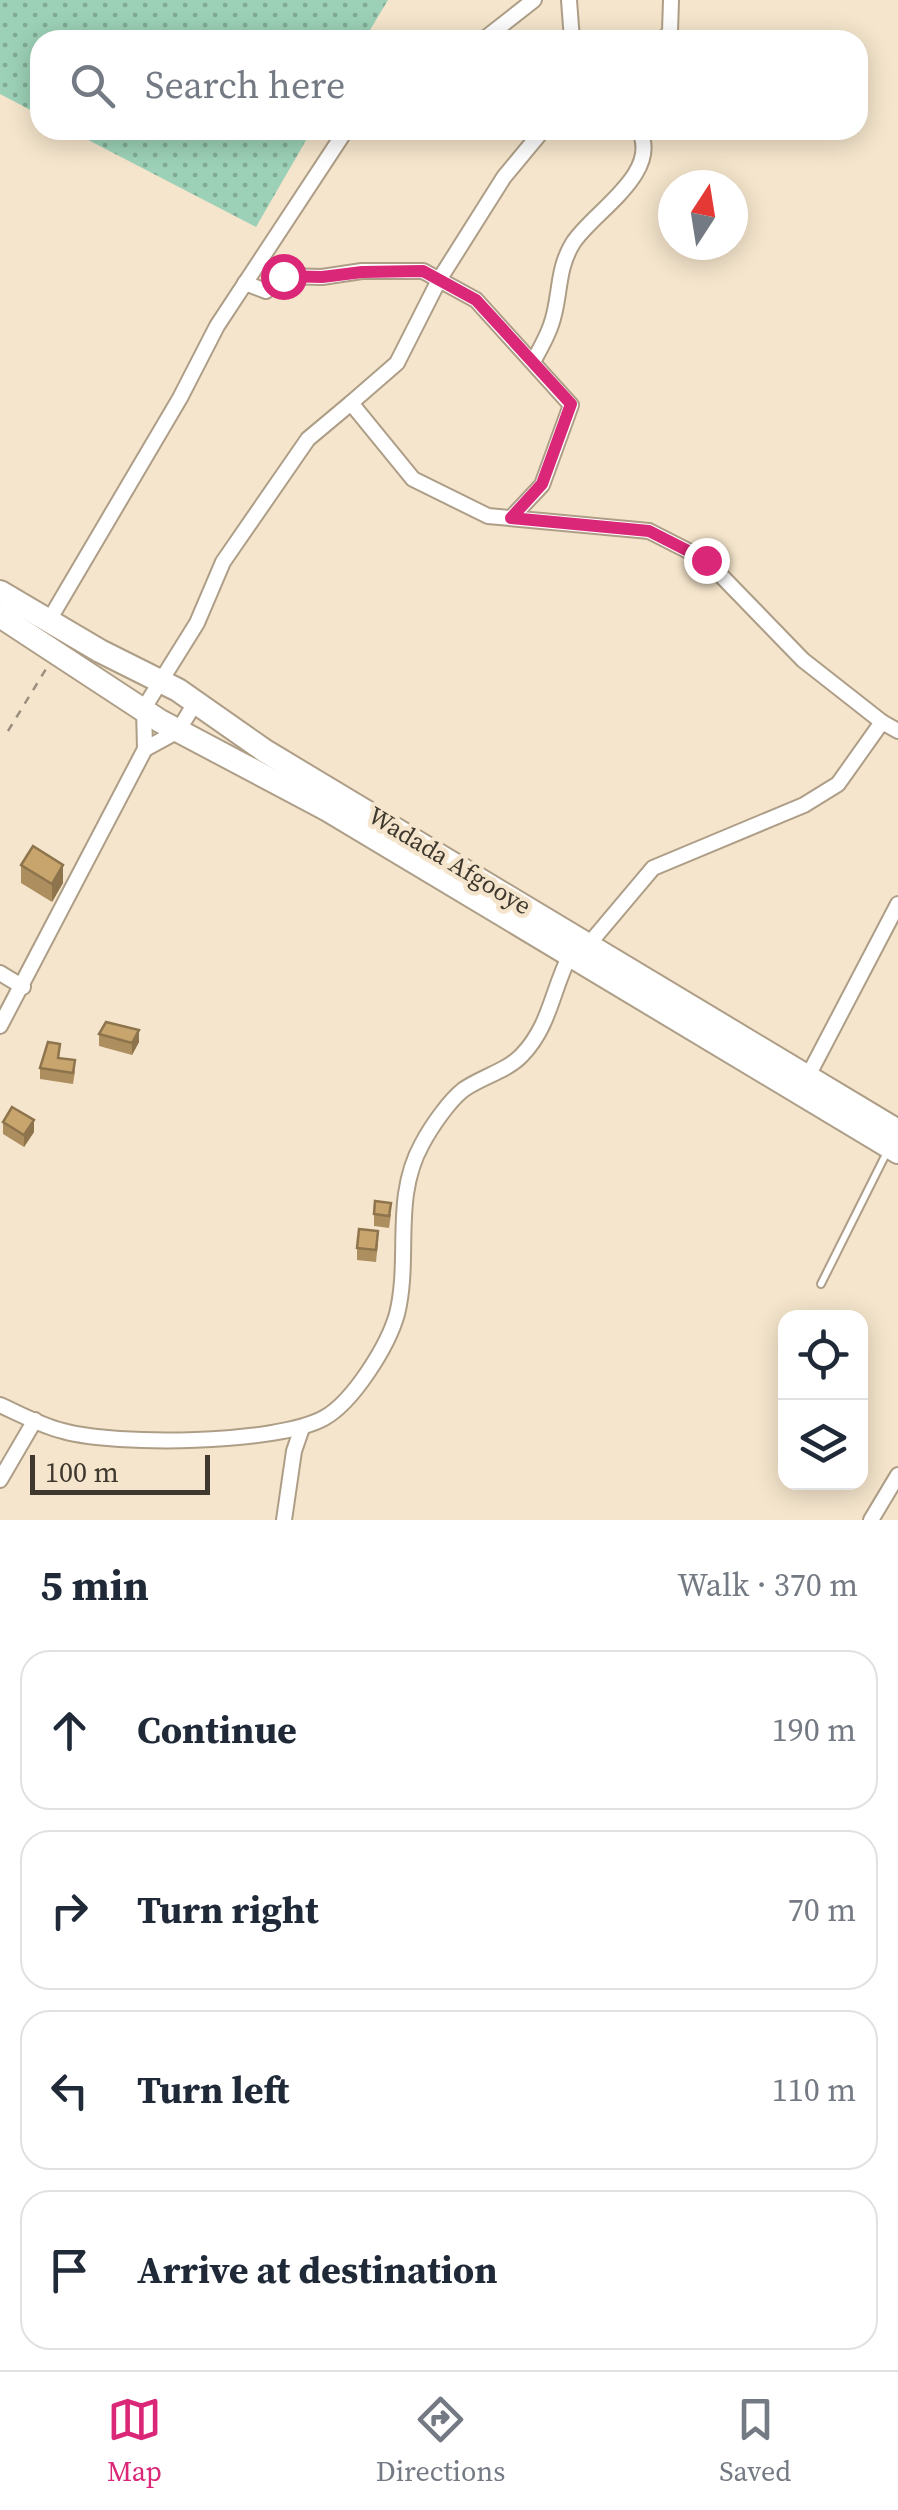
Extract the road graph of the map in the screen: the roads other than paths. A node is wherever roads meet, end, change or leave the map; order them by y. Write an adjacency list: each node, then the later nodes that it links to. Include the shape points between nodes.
1 (534, 0): 4 (street)
2 (569, 0): 5 (street)
3 (671, 0): 6 (street)
4 (496, 30)
5 (571, 30)
6 (670, 30)
7 (339, 140): 11 (street)
8 (535, 140): 10 (street)
9 (643, 140): 12 (street, via 640,170 573,242 558,274 552,324)
10 (439, 280): 11 (street, via 423,271 377,271 283,276 266,291); 12 (street, via 476,300); 13 (street, via 397,363)
11 (245, 283): 17 (street)
12 (534, 360): 14 (street, via 571,404 542,484)
13 (350, 403): 14 (street, via 413,479 488,516); 18 (street, via 308,439 223,562)
14 (511, 518): 21 (street, via 649,531 706,560 803,660)
15 (0, 592): 17 (highway, Wadada Afgooye)
16 (0, 616): 20 (highway, Wadada Afgooye)
17 (48, 622): 18 (highway, Wadada Afgooye)
18 (161, 682): 19 (highway, Wadada Afgooye); 20 (street)
19 (195, 703): 22 (street); 26 (highway, Wadada Afgooye)
20 (144, 708): 22 (highway, Wadada Afgooye); 24 (street)
21 (882, 722): 23 (street); 26 (street, via 838,784 652,868)
22 (178, 731): 24 (street); 26 (highway, Wadada Afgooye)
23 (898, 731)
24 (145, 750): 28 (street)
25 (898, 904): 30 (street)
26 (580, 949): 30 (highway, Wadada Afgooye); 31 (highway, Wadada Afgooye); 35 (street, via 555,986 547,1023 520,1058 461,1091 423,1142 402,1208 404,1269 396,1318 353,1395)
27 (0, 972): 28 (street)
28 (23, 986): 29 (street)
29 (0, 1026)
30 (808, 1076): 31 (highway, Wadada Afgooye)
31 (895, 1143): 32 (lane)
32 (820, 1284)
33 (0, 1405): 34 (street)
34 (34, 1420): 35 (street, via 132,1442); 37 (street)
35 (302, 1428): 38 (street)
36 (898, 1475): 39 (street)
37 (0, 1480)
38 (284, 1520)
39 (871, 1520)

